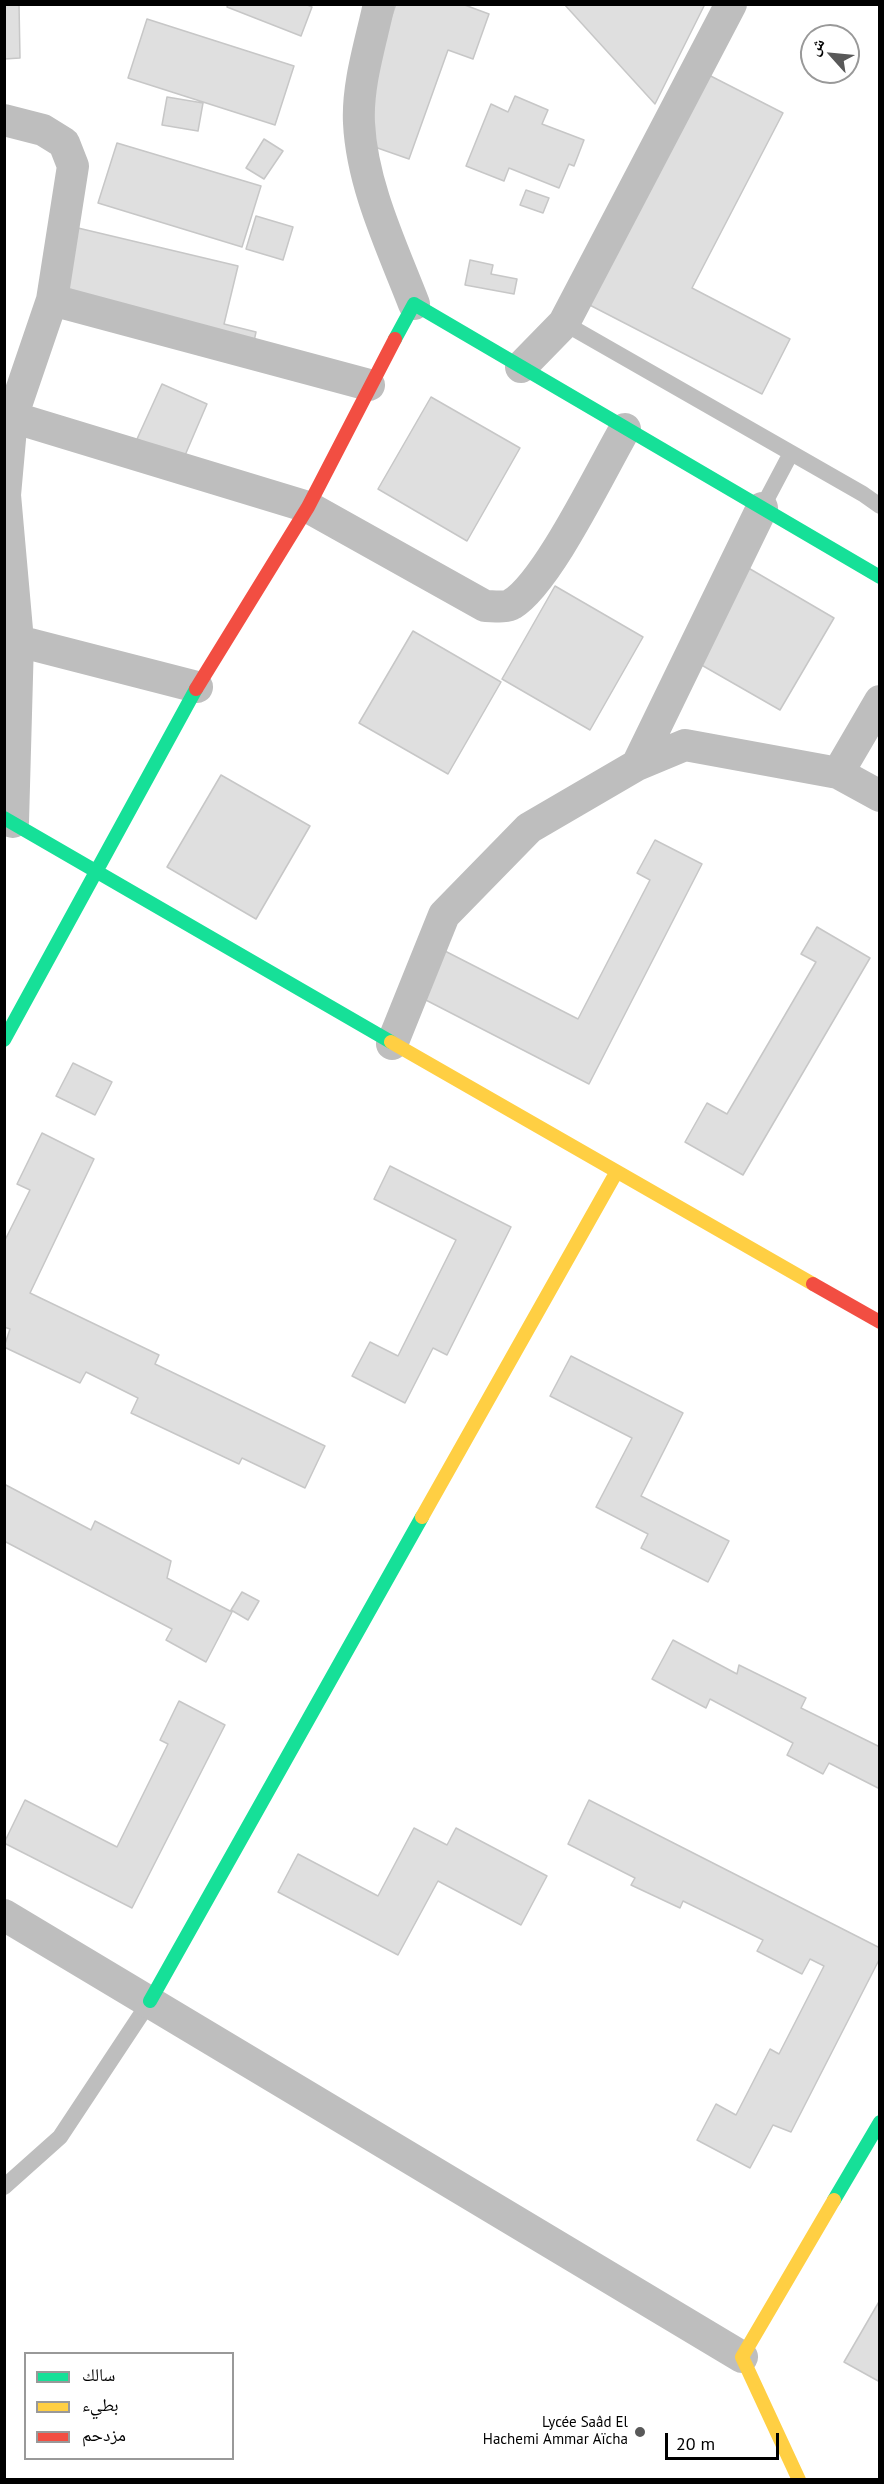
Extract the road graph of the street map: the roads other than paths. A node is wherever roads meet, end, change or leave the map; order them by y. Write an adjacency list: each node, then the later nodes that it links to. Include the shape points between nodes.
1 (379, 4): 5 (street, via 363,74 359,122 376,204)
2 (731, 4): 6 (street)
3 (4, 120): 4 (street, via 42,130 64,143 73,166)
4 (52, 300): 8 (street); 9 (street)
5 (414, 304): 7 (street); 8 (street)
6 (564, 323): 7 (street); 11 (lane)
7 (521, 367): 10 (street)
8 (369, 385): 14 (street)
9 (12, 417): 12 (street); 14 (street)
10 (625, 429): 14 (street, via 551,558 528,592 510,606 485,606); 15 (street)
11 (790, 455): 13 (lane); 15 (lane)
12 (5, 495): 17 (street)
13 (879, 506)
14 (308, 507): 18 (street)
15 (762, 508): 16 (street); 20 (street)
16 (879, 577)
17 (18, 641): 18 (street); 23 (street)
18 (197, 687): 24 (street)
19 (879, 701): 21 (street)
20 (637, 765): 21 (street, via 685,744); 26 (street, via 529,828 444,915)
21 (838, 773): 22 (street)
22 (879, 796)
23 (9, 820): 24 (street)
24 (97, 874): 25 (street); 26 (street)
25 (4, 1040)
26 (392, 1044): 27 (street)
27 (616, 1173): 28 (street); 30 (street)
28 (879, 1322)
29 (4, 1915): 30 (street)
30 (150, 2001): 32 (lane, via 60,2137); 33 (street)
31 (879, 2122): 33 (street)
32 (4, 2187)
33 (742, 2357): 34 (street)
34 (799, 2480)

